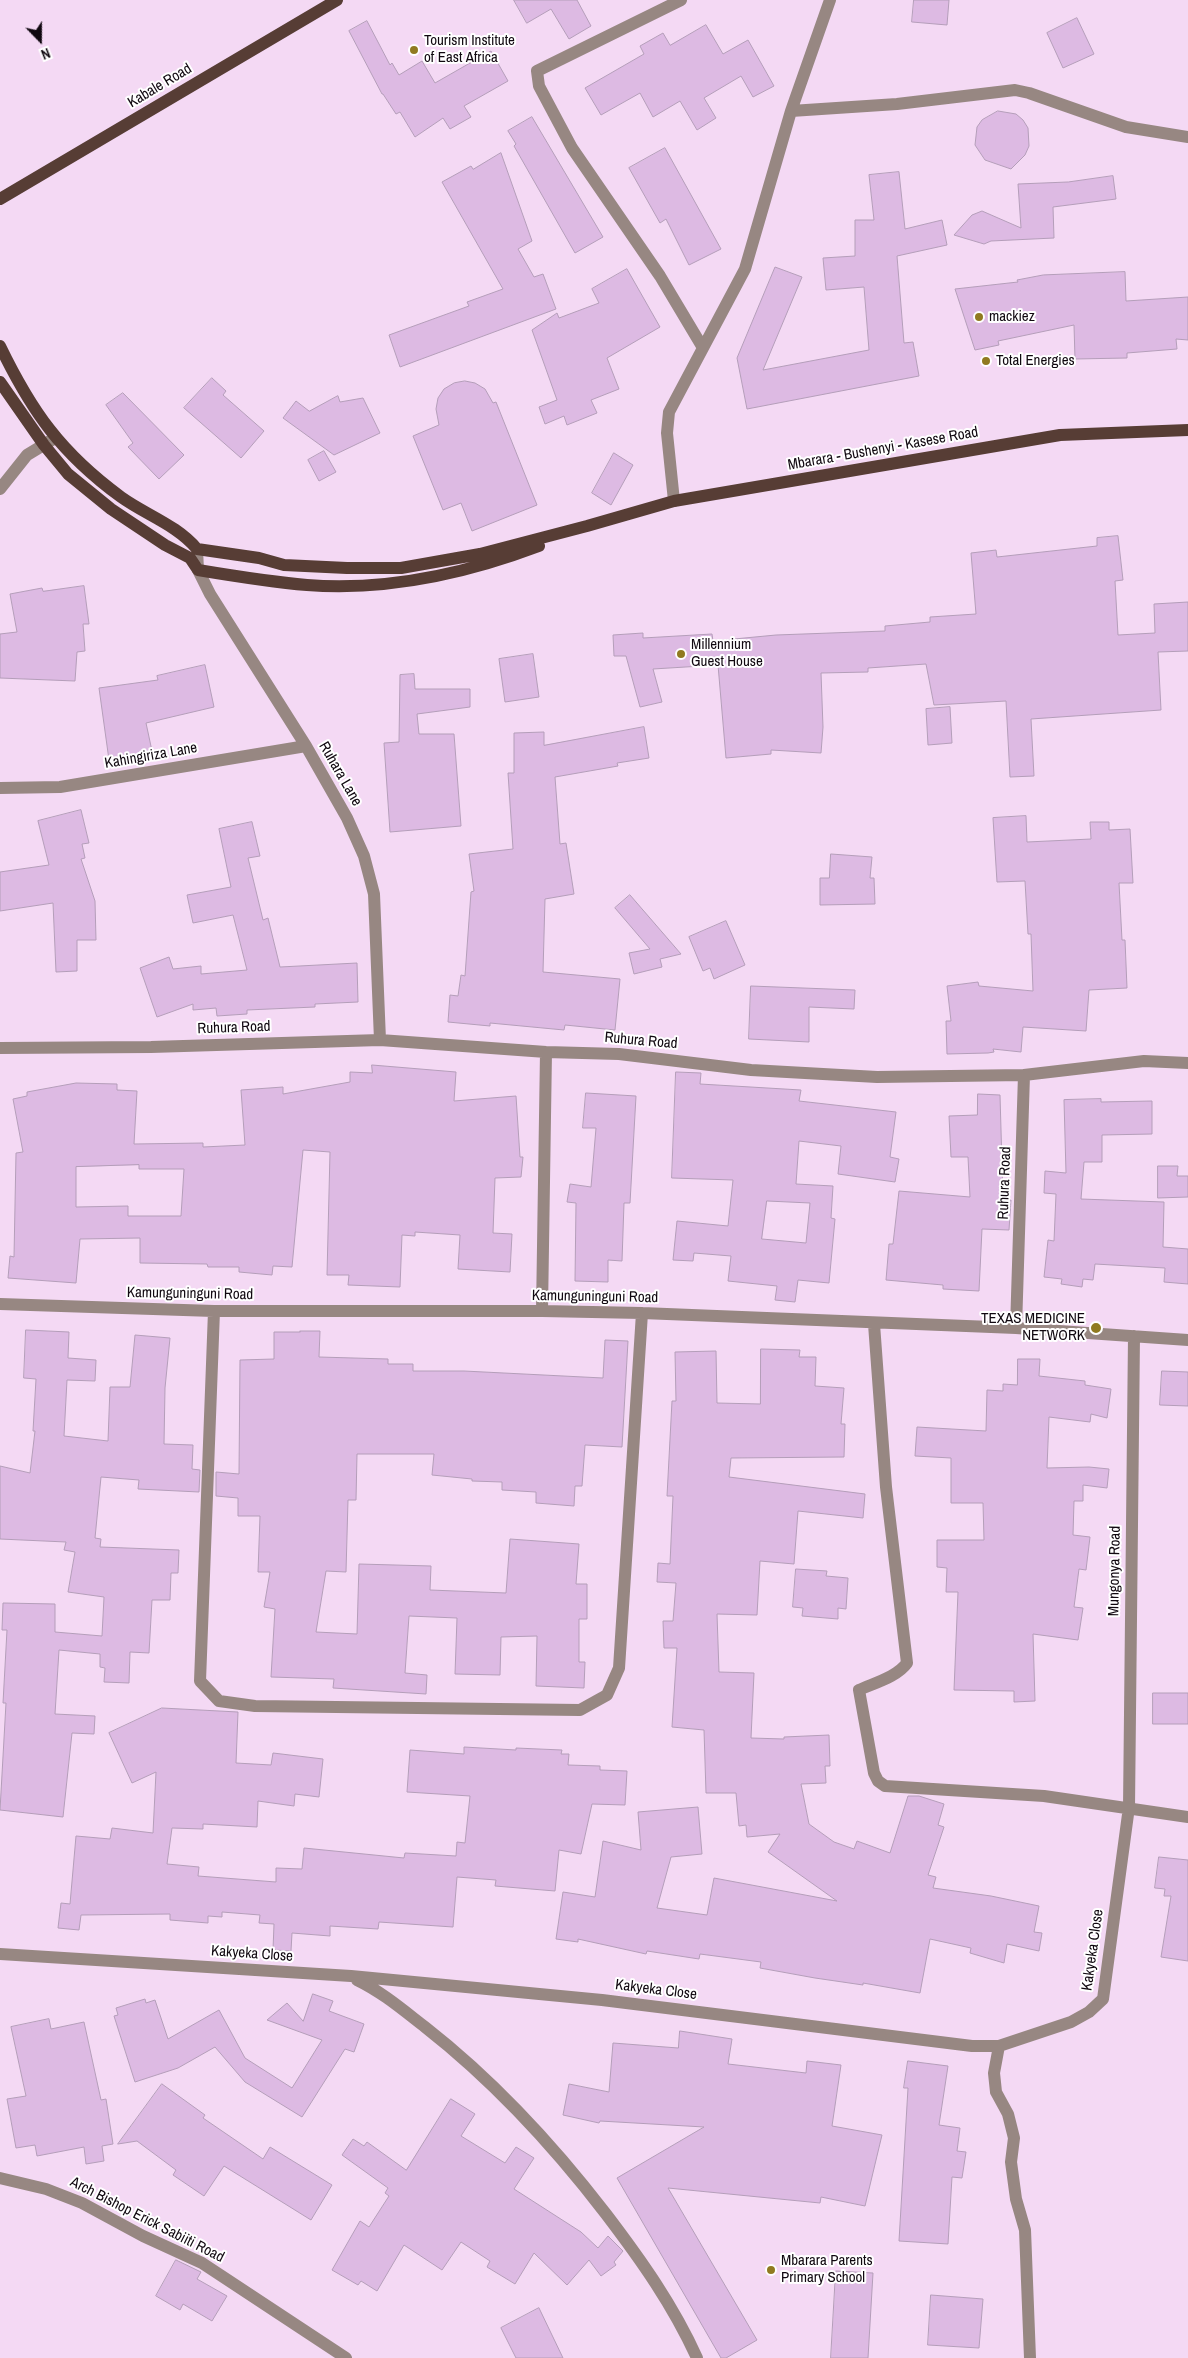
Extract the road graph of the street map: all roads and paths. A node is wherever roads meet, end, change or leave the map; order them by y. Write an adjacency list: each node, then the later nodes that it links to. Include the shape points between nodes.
1 (337, 0): 6 (main road, Kabale Road)
2 (681, 0): 8 (street, via 537,71 539,86 572,148 660,276)
3 (830, 0): 4 (street)
4 (791, 111): 5 (street, via 897,104 1014,90 1126,127); 8 (street, via 745,269)
5 (1188, 136)
6 (2, 200)
7 (0, 346): 11 (main road)
8 (703, 348): 13 (street, via 669,412 667,433)
9 (0, 382): 11 (main road)
10 (1188, 430): 13 (main road, Mbarara - Bushenyi - Kasese Road, via 1060,436)
11 (50, 442): 12 (street, via 27,455); 15 (main road, via 122,498 187,537); 16 (main road, via 68,474 111,509 190,558)
12 (0, 489)
13 (674, 501): 14 (main road, Mbarara - Bushenyi - Kasese Road)
14 (587, 526): 15 (main road, Mbarara - Bushenyi - Kasese Road, via 480,554 401,568 284,565); 16 (main road, Mbarara - Bushenyi - Kasese Road, via 514,555 420,580 365,585 309,585)
15 (197, 549): 16 (street, Ruhara Lane)
16 (198, 570): 17 (street, Ruhara Lane)
17 (306, 746): 18 (street, Kahingiriza Lane, via 60,787); 19 (street, Ruhara Lane, via 347,818 364,856 374,894)
18 (0, 788)
19 (380, 1040): 20 (street, Ruhura Road); 21 (street, Ruhura Road)
20 (0, 1048)
21 (546, 1052): 23 (street, Ruhura Road, via 619,1054 751,1070 877,1077); 26 (street)
22 (1188, 1063): 23 (street, via 1144,1061)
23 (1024, 1075): 29 (street, Ruhura Road)
24 (0, 1304): 25 (street, Kamunguninguni Road)
25 (214, 1311): 26 (street, Kamunguninguni Road); 27 (street, via 200,1681 219,1701 255,1706 580,1710 607,1695 619,1668)
26 (542, 1311): 27 (street, Kamunguninguni Road)
27 (642, 1313): 28 (street, Kamunguninguni Road)
28 (874, 1324): 29 (street, Kamunguninguni Road); 32 (street, via 886,1487 907,1662 903,1668 859,1690 878,1781 885,1786 1044,1796)
29 (1016, 1328): 30 (street, Kamunguninguni Road)
30 (1134, 1336): 31 (street, Kamunguninguni Road); 32 (street, Mungonya Road)
31 (1188, 1340)
32 (1129, 1807): 33 (street); 36 (street, Kakyeka Close, via 1103,1999 1090,2012 1071,2022)
33 (1188, 1817)
34 (0, 1954): 35 (street, Kakyeka Close)
35 (351, 1976): 36 (street, Kakyeka Close, via 602,2000 972,2046); 39 (street, via 374,1989 461,2055 522,2115 583,2184 644,2264 683,2327)
36 (999, 2046): 40 (street, via 994,2073 996,2092 1010,2119 1014,2138 1011,2162 1024,2230)
37 (0, 2178): 38 (street, Arch Bishop Erick Sabiiti Road, via 82,2202 143,2236 202,2263)
38 (346, 2358)
39 (697, 2358)
40 (1030, 2358)

